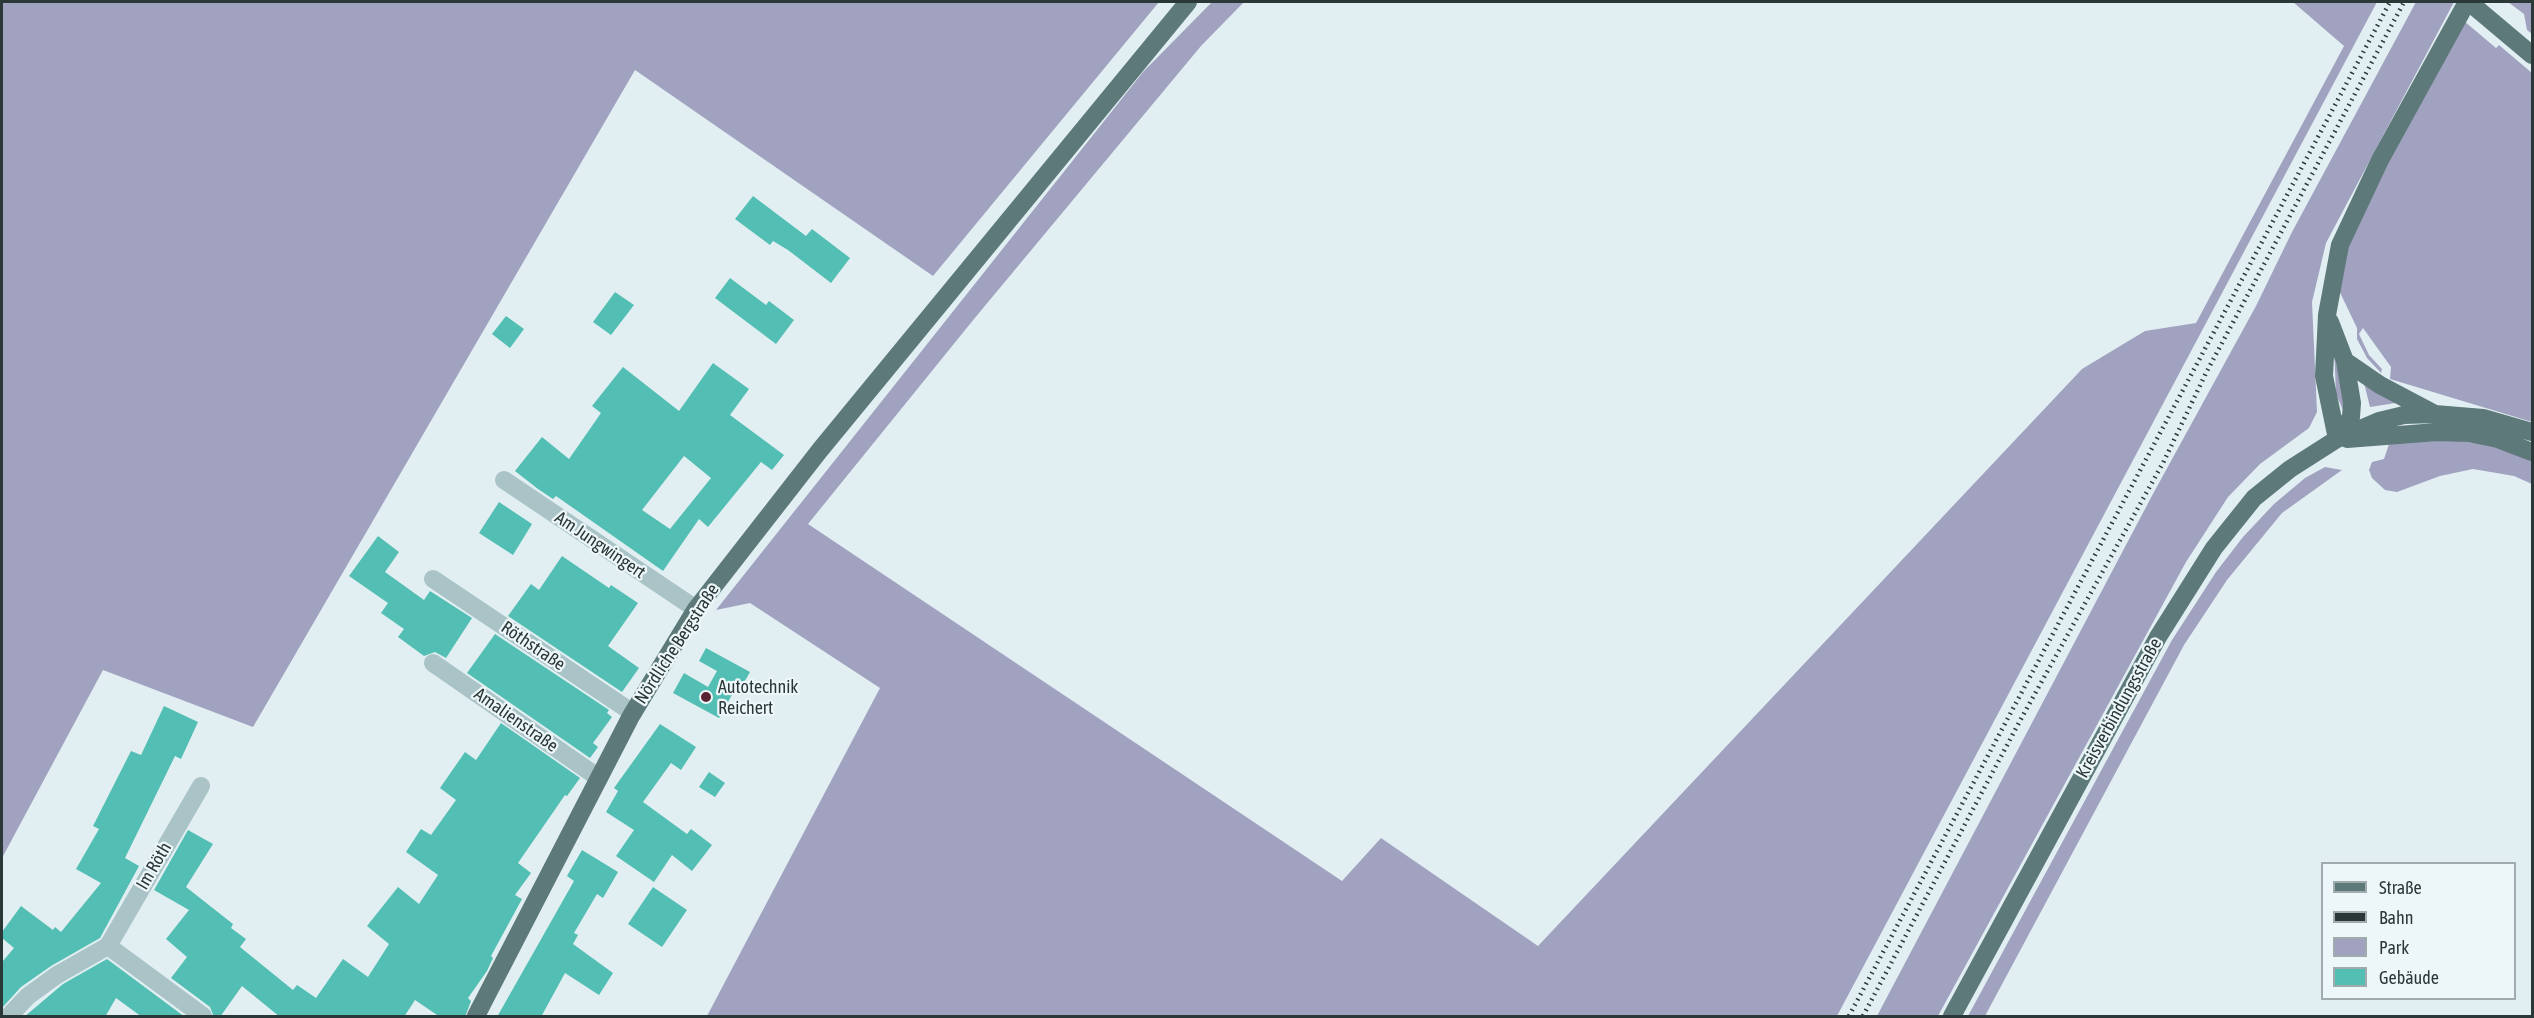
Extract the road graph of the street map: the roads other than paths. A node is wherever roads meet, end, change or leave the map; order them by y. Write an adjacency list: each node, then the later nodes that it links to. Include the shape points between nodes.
1 (1188, 2): 12 (main road, Nördliche Bergstraße, via 820,450)
2 (2471, 4): 3 (main road); 4 (main road, via 2380,160 2340,245)
3 (2532, 56)
4 (2327, 315): 5 (main road); 8 (main road, via 2324,376)
5 (2345, 361): 6 (main road, via 2380,386); 8 (main road, via 2351,417)
6 (2435, 414): 7 (main road, via 2483,418); 8 (main road, Kreisverbindungsstraße, via 2379,421)
7 (2532, 432)
8 (2337, 439): 9 (main road, via 2469,433); 21 (main road, Kreisverbindungsstraße, via 2254,498 2214,548 2158,637)
9 (2532, 452)
10 (504, 480): 12 (street, Am Jungwingert)
11 (433, 579): 14 (street, Röthstraße)
12 (696, 609): 14 (main road, Nördliche Bergstraße)
13 (433, 663): 15 (street, Amalienstraße)
14 (633, 713): 15 (main road, Nördliche Bergstraße)
15 (599, 778): 20 (main road, Nördliche Bergstraße)
16 (201, 786): 17 (street, Im Röth)
17 (108, 946): 18 (street, via 57,975 28,996); 19 (street)
18 (9, 1017)
19 (203, 1017)
20 (476, 1017)
21 (1952, 1017)

